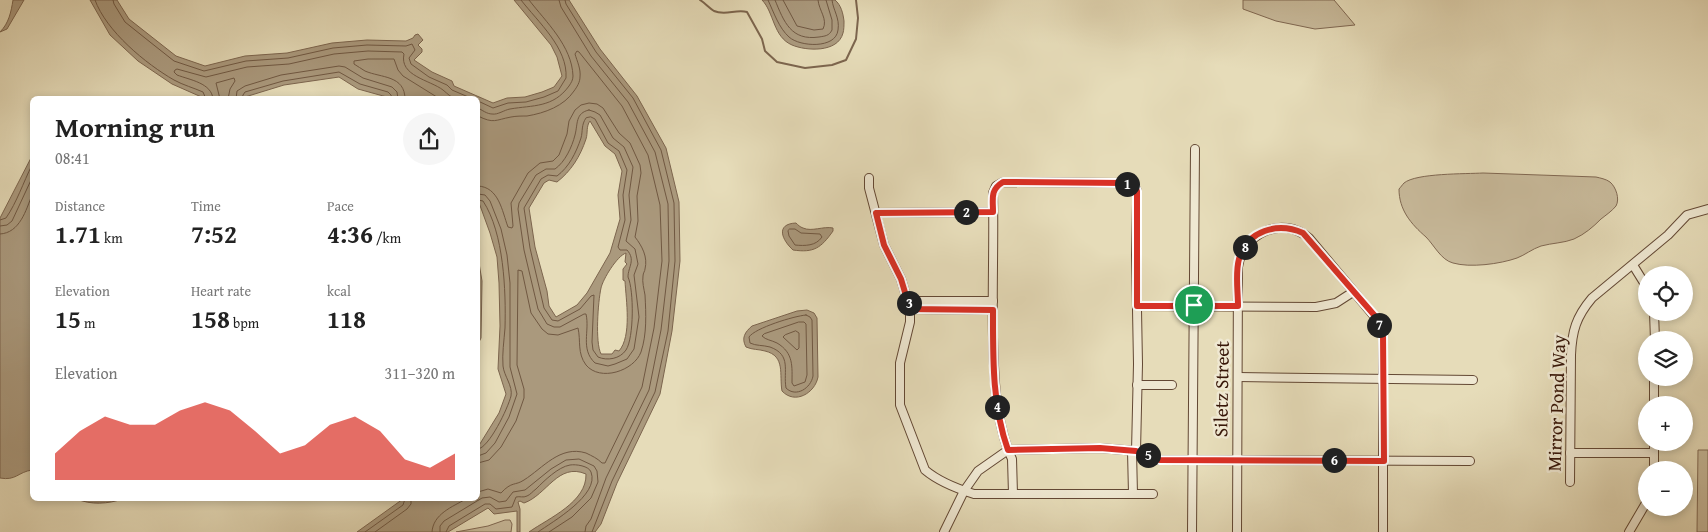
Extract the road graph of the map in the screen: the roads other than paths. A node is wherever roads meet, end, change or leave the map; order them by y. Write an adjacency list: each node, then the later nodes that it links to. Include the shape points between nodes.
1 (1195, 149): 11 (street)
2 (869, 178): 5 (street)
3 (1708, 208): 6 (street, Mirror Pond Way, via 1687,215)
4 (993, 212): 5 (street); 10 (street); 12 (street, via 993,193 1003,182 1134,185 1137,191)
5 (876, 213): 9 (street, via 884,245)
6 (1633, 265): 7 (street); 23 (street, Mirror Pond Way, via 1592,298 1576,322 1571,356)
7 (1638, 273)
8 (1353, 292): 13 (street, via 1336,303 1316,307); 13 (street, Siletz Street, via 1309,238 1294,229 1277,227 1256,236 1241,254); 17 (street, Siletz Street, via 1375,316 1383,333)
9 (908, 301): 10 (street); 14 (street)
10 (993, 301): 15 (street)
11 (1194, 305): 12 (street); 13 (street); 25 (street)
12 (1137, 306): 19 (street)
13 (1238, 306): 16 (street, Siletz Street)
14 (910, 309): 15 (street); 31 (street, via 900,363 900,405 925,470)
15 (993, 310): 21 (street, via 996,398)
16 (1238, 377): 17 (street); 26 (street, Siletz Street)
17 (1384, 379): 18 (street); 27 (street, Siletz Street)
18 (1472, 380)
19 (1138, 384): 20 (street); 22 (street)
20 (1172, 385)
21 (1008, 450): 22 (street, via 1100,448); 31 (street, via 978,471); 32 (street, via 1012,459)
22 (1134, 451): 25 (street, via 1160,460); 33 (street)
23 (1570, 453): 24 (street); 30 (street, Mirror Pond Way)
24 (1654, 453): 29 (street)
25 (1192, 460): 26 (street); 37 (street)
26 (1236, 460): 27 (street); 38 (street, Siletz Street)
27 (1384, 461): 28 (street); 39 (street, Siletz Street)
28 (1470, 461)
29 (1654, 461)
30 (1570, 482)
31 (964, 491): 32 (street); 36 (street)
32 (1013, 494): 33 (street)
33 (1133, 494): 34 (street)
34 (1153, 494)
35 (1638, 516): 40 (street)
36 (944, 532)
37 (1192, 532)
38 (1237, 532)
39 (1383, 532)
40 (1629, 532)

